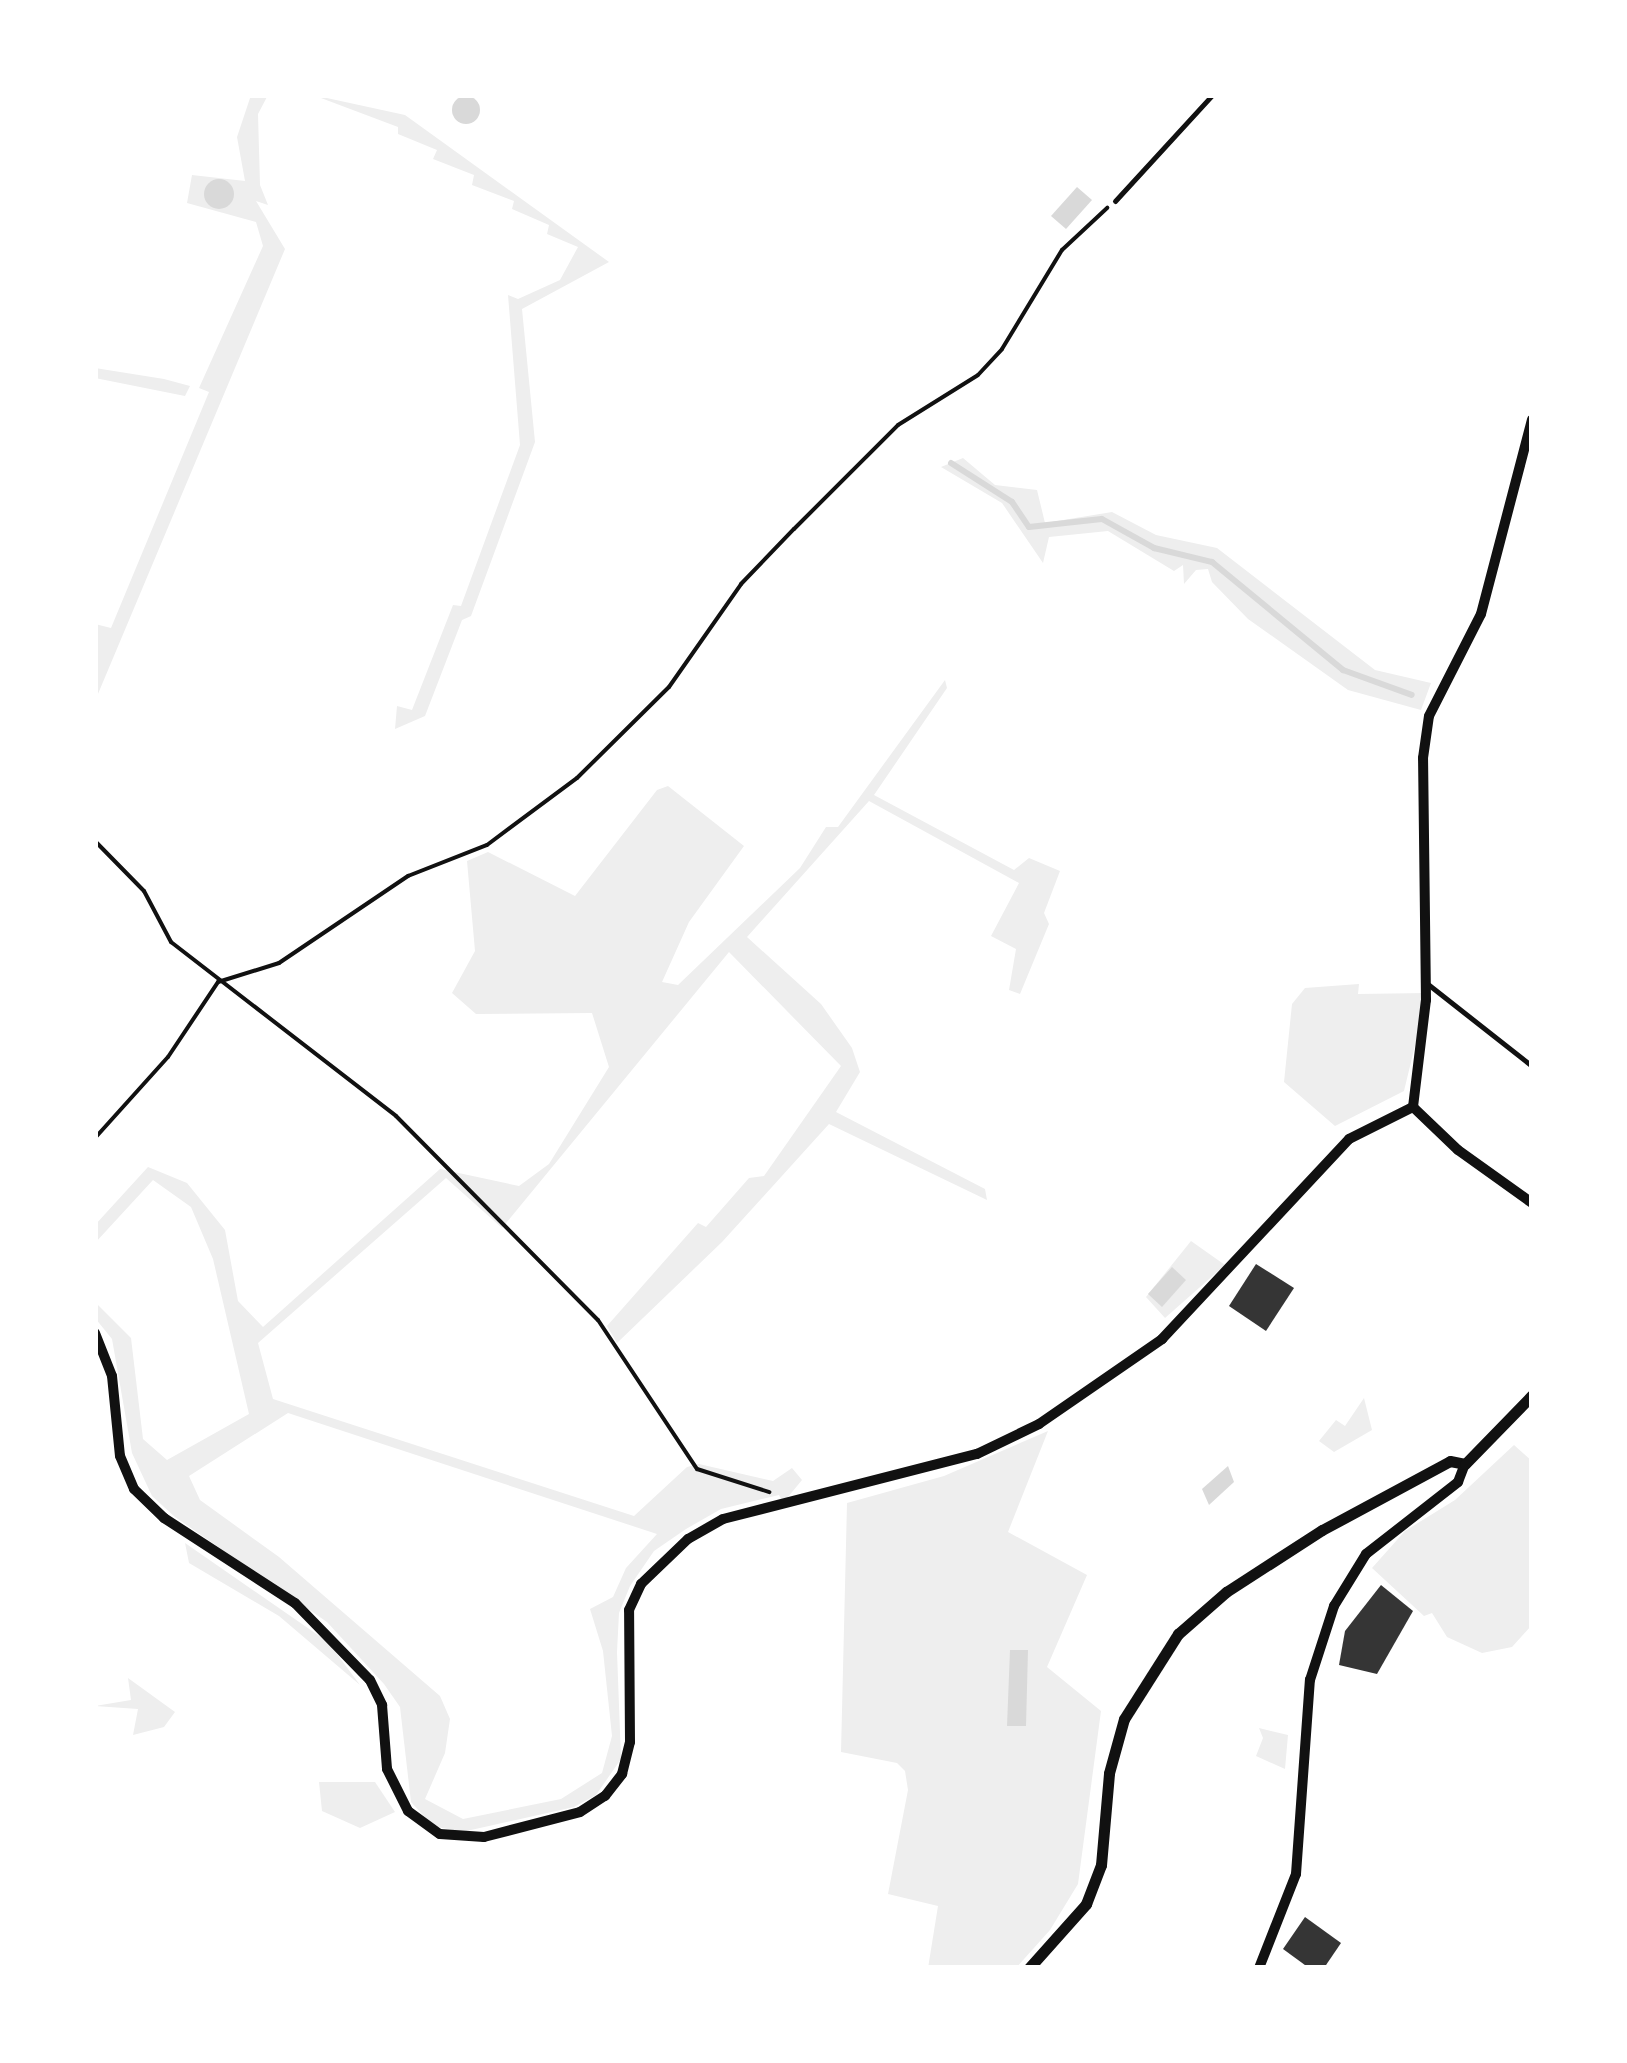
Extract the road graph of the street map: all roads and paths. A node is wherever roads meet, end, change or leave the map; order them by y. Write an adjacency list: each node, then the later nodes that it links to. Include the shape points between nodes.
1 (1212, 95): 2 (lane)
2 (1115, 201): 5 (path, via 1062,250 978,376 898,425 794,529 741,584 669,686 576,778 487,845 408,876 279,963)
3 (1532, 420): 6 (street, via 1480,614 1429,716 1422,758)
4 (95, 841): 5 (path, via 144,891 171,942)
5 (218, 982): 9 (path, via 168,1057); 14 (path, via 336,1064 452,1170 609,1333 697,1469 780,1495)
6 (1426, 983): 7 (lane); 8 (street)
7 (1532, 1066)
8 (1414, 1107): 10 (street, via 1458,1150); 14 (street, via 1368,1126 1315,1168 1214,1289 1088,1394 977,1454)
9 (95, 1138)
10 (1532, 1203)
11 (95, 1333): 14 (street, via 112,1376 120,1456 134,1489 164,1518 295,1603 342,1648 382,1706 394,1793 440,1834 459,1839 524,1829 580,1812 605,1796 622,1774 630,1742 625,1634 641,1584 688,1539 724,1519)
12 (1532, 1395): 13 (street)
13 (1465, 1464): 15 (street, via 1450,1461 1322,1530 1226,1592 1178,1634 1124,1719 1110,1773 1101,1864 1086,1904); 16 (street, via 1458,1482 1366,1554 1334,1606 1310,1680 1296,1874)
14 (783, 1504)
15 (1028, 1968)
16 (1259, 1968)

